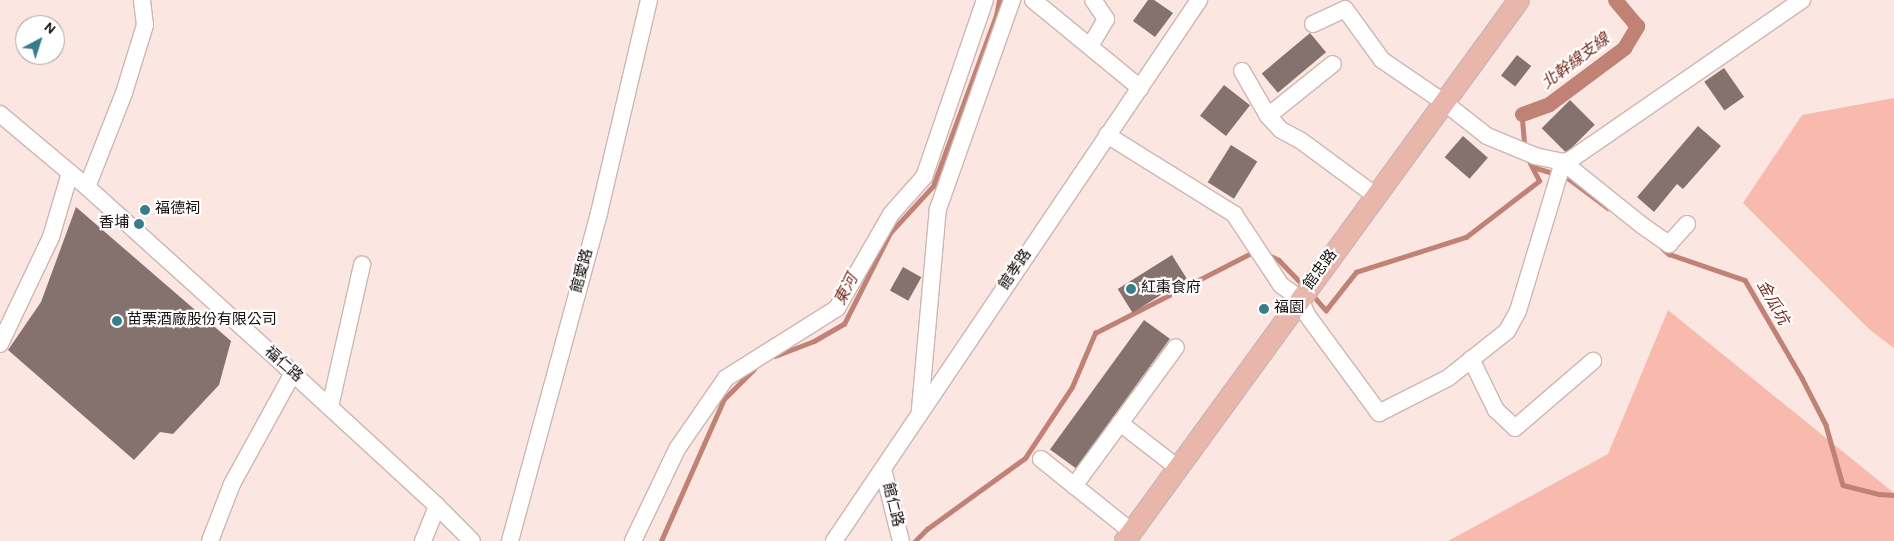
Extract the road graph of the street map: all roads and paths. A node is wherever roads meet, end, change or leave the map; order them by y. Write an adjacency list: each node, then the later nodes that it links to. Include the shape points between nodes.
1 (142, 0): 21 (street, via 145,25 124,93)
2 (650, 0): 43 (street, 館愛路, via 599,213)
3 (985, 0): 44 (street, via 924,177 891,214 837,308 726,378 677,449)
4 (1012, 0): 32 (street, via 938,210)
5 (1034, 0): 11 (street)
6 (1093, 0): 11 (street, via 1106,19)
7 (1199, 0): 14 (street, 館孝路)
8 (1519, 0): 15 (main road, 館忠路)
9 (1802, 0): 19 (street)
10 (1314, 24): 15 (street, via 1345,9 1382,60)
11 (1090, 46): 14 (street)
12 (1333, 64): 17 (street)
13 (1242, 71): 17 (street)
14 (1140, 88): 18 (street, 館孝路)
15 (1445, 103): 19 (street, via 1487,136 1535,156); 22 (main road, 館忠路)
16 (0, 114): 20 (street, 福仁路)
17 (1268, 116): 22 (street, via 1282,130)
18 (1108, 135): 25 (street, via 1234,214 1281,285); 32 (street, 館孝路)
19 (1563, 162): 23 (street, via 1669,244); 28 (street, via 1518,311 1507,331)
20 (70, 173): 21 (street, 福仁路); 26 (street, via 52,237)
21 (86, 187): 30 (street, 福仁路)
22 (1376, 196): 25 (main road, 館忠路)
23 (1687, 224)
24 (362, 265): 31 (street)
25 (1300, 299): 28 (street, via 1307,315 1379,413 1448,378); 35 (main road, 館忠路)
26 (0, 344)
27 (1176, 347): 33 (street)
28 (1471, 359): 29 (street, via 1496,410 1516,428)
29 (1593, 361)
30 (293, 373): 31 (street, 福仁路); 40 (street, via 232,484)
31 (330, 407): 38 (street, 福仁路)
32 (920, 412): 36 (street, 館孝路)
33 (1120, 423): 35 (street); 37 (street)
34 (1041, 459): 37 (street)
35 (1178, 468): 39 (main road, 館忠路)
36 (883, 469): 45 (street, 館孝路); 46 (street, 館仁路)
37 (1074, 486): 39 (street)
38 (437, 506): 41 (street); 42 (street, 福仁路)
39 (1128, 536)
40 (210, 541)
41 (423, 541)
42 (472, 541)
43 (510, 541)
44 (633, 541)
45 (834, 541)
46 (901, 541)

